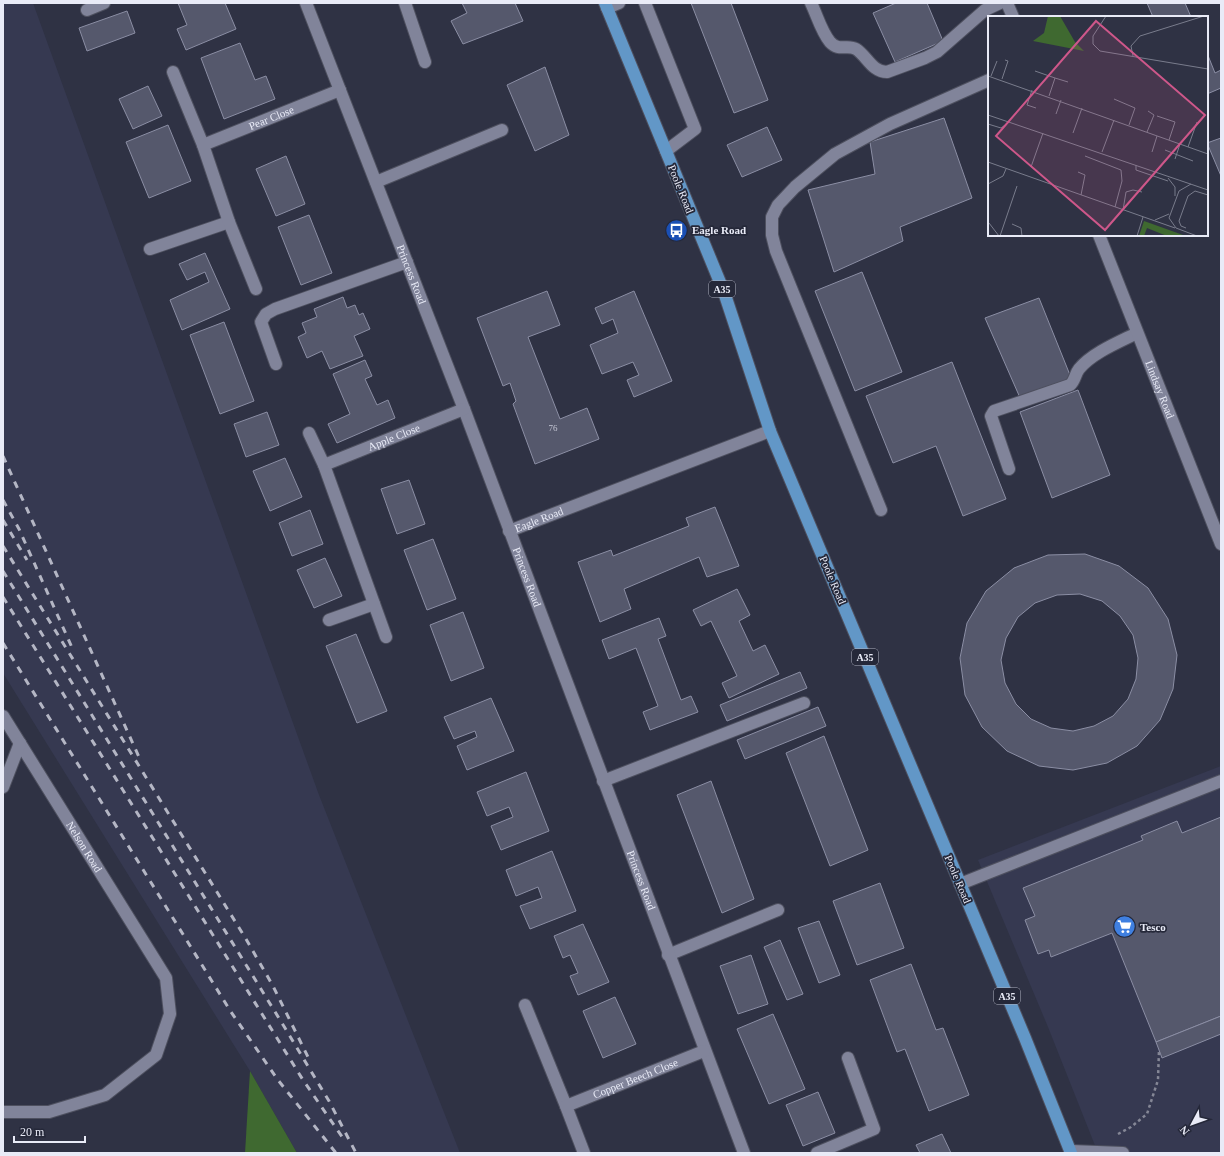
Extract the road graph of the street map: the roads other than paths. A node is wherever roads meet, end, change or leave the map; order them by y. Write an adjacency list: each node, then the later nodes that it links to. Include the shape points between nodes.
1 (104, 3): 10 (street)
2 (306, 3): 15 (street, Princess Road)
3 (404, 3): 12 (street)
4 (619, 3): 9 (street)
5 (645, 3): 18 (street, via 695,128)
6 (811, 3): 7 (street, via 832,44 838,48 856,49 876,69 887,72 937,52 985,10)
7 (1000, 3)
8 (1007, 3): 11 (street)
9 (606, 5): 18 (highway, Poole Road / A35)
10 (87, 10)
11 (1013, 16)
12 (425, 62)
13 (173, 72): 17 (street)
14 (988, 80): 32 (street, via 890,124 835,154 795,187 778,205 772,217 772,235 776,251)
15 (340, 90): 17 (street, Pear Close); 19 (street, Princess Road)
16 (502, 130): 19 (street)
17 (203, 145): 20 (street)
18 (666, 151): 28 (highway, Poole Road / A35, via 724,292)
19 (376, 182): 23 (street, Princess Road)
20 (228, 222): 22 (street); 24 (street)
21 (1099, 236): 25 (street, Lindsay Road)
22 (150, 250)
23 (407, 262): 26 (street, via 266,314 262,322); 27 (street, Princess Road)
24 (256, 289)
25 (1137, 332): 31 (street, via 1091,358 1078,370 1070,385 994,411 991,416); 34 (street, Lindsay Road)
26 (276, 364)
27 (464, 409): 30 (street, Apple Close); 33 (street, Princess Road)
28 (770, 430): 33 (street, Eagle Road); 44 (highway, Poole Road / A35)
29 (309, 433): 30 (street)
30 (324, 465): 35 (street)
31 (1009, 469)
32 (881, 510)
33 (509, 530): 41 (street, Princess Road)
34 (1221, 544)
35 (374, 604): 36 (street); 37 (street)
36 (328, 620)
37 (386, 637)
38 (804, 703): 41 (street)
39 (3, 716): 40 (street, Nelson Road)
40 (20, 743): 43 (street); 51 (street, Nelson Road, via 166,978 170,1014 156,1055 105,1095 49,1112)
41 (603, 781): 46 (street, Princess Road)
42 (1221, 781): 44 (street)
43 (3, 786)
44 (960, 884): 52 (highway, Poole Road / A35)
45 (778, 910): 46 (street)
46 (668, 955): 48 (street, Princess Road)
47 (525, 1004): 50 (street)
48 (704, 1051): 50 (street, Copper Beech Close); 54 (street, Princess Road)
49 (848, 1058): 55 (street, via 874,1129)
50 (566, 1106): 53 (street)
51 (3, 1112)
52 (1071, 1152): 56 (street)
53 (584, 1153)
54 (744, 1153)
55 (817, 1153)
56 (1123, 1153)

